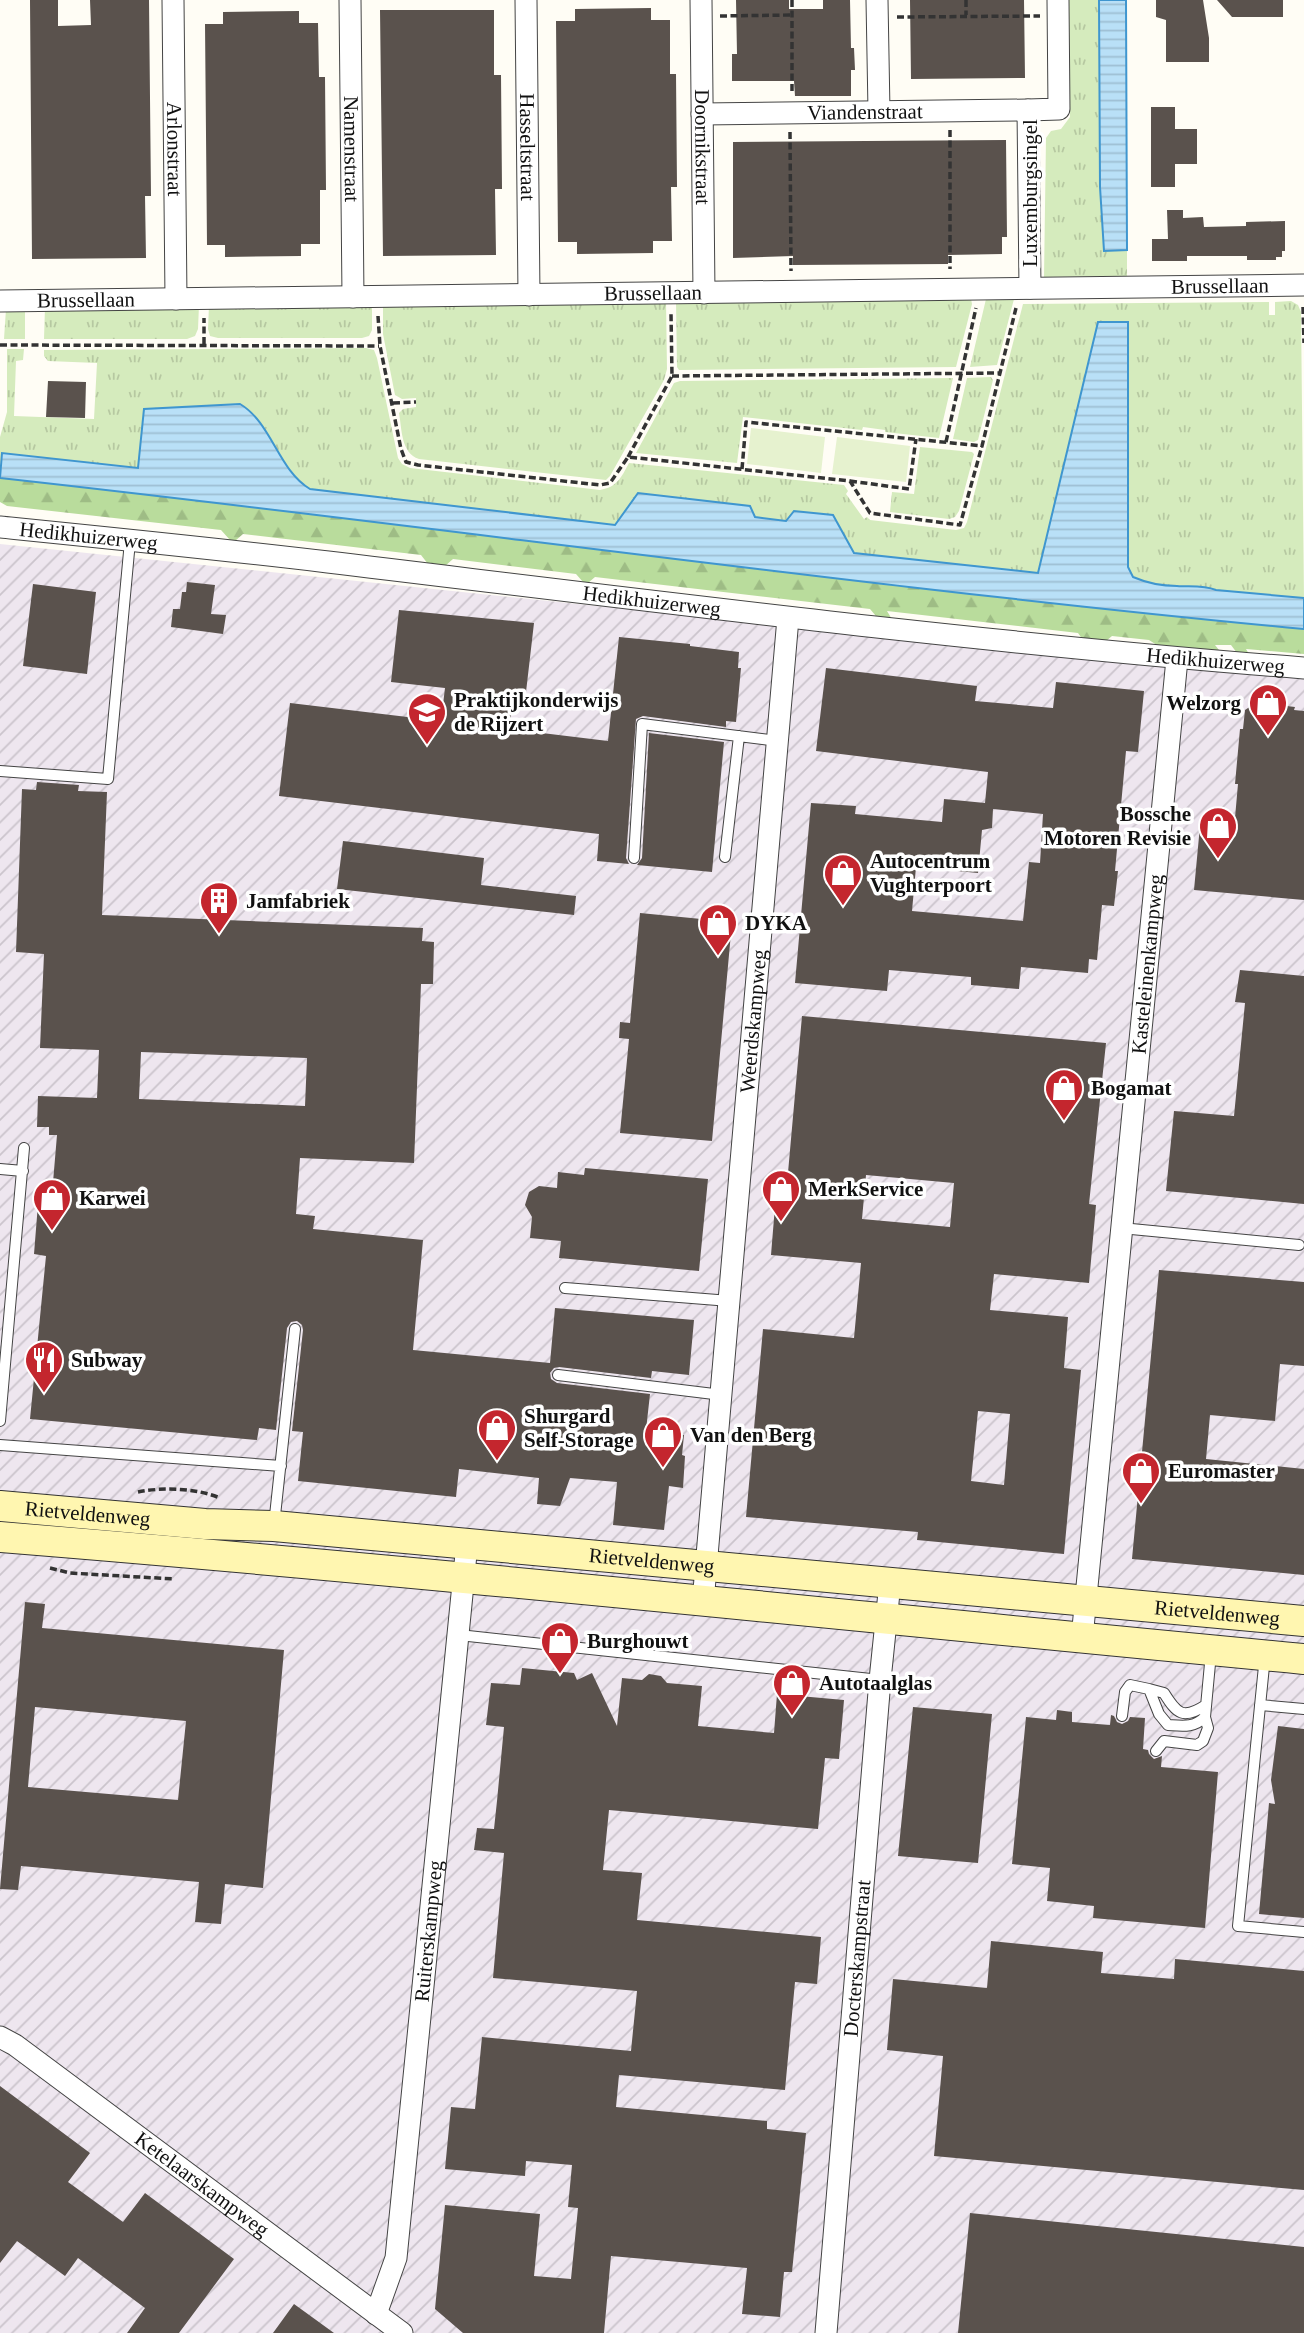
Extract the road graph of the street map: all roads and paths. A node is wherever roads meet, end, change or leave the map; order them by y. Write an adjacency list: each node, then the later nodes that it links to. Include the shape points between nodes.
1 (173, 0): 26 (street, Arlonstraat)
2 (350, 0): 24 (street, Namenstraat)
3 (526, 0): 23 (street, Hasseltstraat)
4 (792, 0): 9 (path)
5 (966, 0): 10 (path)
6 (701, 8): 9 (path); 15 (street, Doornikstraat)
7 (1058, 8): 10 (path); 12 (street, Luxemburgsingel, via 1059,109)
8 (877, 9): 10 (path); 13 (street)
9 (792, 15): 14 (path)
10 (966, 16)
11 (950, 110): 12 (street, Viandenstraat); 13 (street, Viandenstraat); 17 (path)
12 (1028, 110): 19 (street, Luxemburgsingel)
13 (878, 111): 14 (street, Viandenstraat)
14 (791, 112): 15 (street, Viandenstraat); 20 (path)
15 (702, 114): 22 (street, Doornikstraat)
16 (1303, 285): 19 (street, Brussellaan); 28 (path)
17 (950, 289): 18 (street, Brussellaan); 20 (street, Brussellaan)
18 (980, 289): 19 (street, Brussellaan); 32 (path)
19 (1025, 289): 31 (path)
20 (792, 292): 22 (street, Brussellaan)
21 (671, 293): 22 (street, Brussellaan); 23 (street, Brussellaan); 33 (path)
22 (704, 293)
23 (529, 295): 25 (street, Brussellaan)
24 (353, 297): 25 (street, Brussellaan); 26 (street, Brussellaan)
25 (377, 297): 30 (path)
26 (176, 299): 27 (street, Brussellaan)
27 (0, 301)
28 (1304, 343)
29 (0, 345): 30 (path)
30 (380, 346): 35 (path)
31 (1000, 373): 32 (path); 38 (path)
32 (961, 374): 33 (path); 37 (path)
33 (672, 376): 39 (path)
34 (416, 402): 35 (path)
35 (393, 404): 39 (path, via 401,449 406,461 418,465 600,485 610,483)
36 (916, 439): 37 (path); 40 (path, via 746,422); 41 (path, via 909,489)
37 (946, 442): 38 (path)
38 (982, 446): 41 (path, via 960,525 870,513)
39 (628, 457): 40 (path)
40 (742, 470): 41 (path)
41 (850, 481)
42 (0, 527): 43 (street, Hedikhuizerweg)
43 (130, 541): 44 (street, Hedikhuizerweg); 49 (lane, via 108,779)
44 (788, 618): 45 (street, Hedikhuizerweg); 48 (street, Weerdskampweg)
45 (1177, 659): 46 (street, Hedikhuizerweg); 55 (street, Kasteleinenkampweg)
46 (1304, 668)
47 (739, 736): 48 (lane); 50 (lane); 51 (lane, via 642,724)
48 (778, 741): 58 (street, Weerdskampweg)
49 (0, 771)
50 (725, 857)
51 (634, 858)
52 (24, 1148): 54 (lane)
53 (0, 1169): 54 (lane)
54 (23, 1171): 62 (lane)
55 (1121, 1228): 56 (lane); 72 (street, Kasteleinenkampweg)
56 (1299, 1245)
57 (565, 1288): 58 (lane)
58 (730, 1301): 61 (street, Weerdskampweg)
59 (295, 1329): 64 (lane)
60 (558, 1376): 61 (lane)
61 (722, 1395): 69 (street, Weerdskampweg)
62 (0, 1421)
63 (0, 1445): 64 (lane)
64 (281, 1466): 66 (lane)
65 (0, 1506): 66 (main road, Rietveldenweg)
66 (274, 1526): 68 (main road, Rietveldenweg)
67 (0, 1537): 70 (main road, Rietveldenweg)
68 (467, 1544): 69 (main road, Rietveldenweg); 70 (street, Ruiterskampweg)
69 (707, 1567): 71 (main road, Rietveldenweg); 73 (street, Weerdskampweg)
70 (465, 1579): 73 (main road, Rietveldenweg); 76 (street, Ruiterskampweg)
71 (890, 1583): 72 (main road, Rietveldenweg); 74 (street, Docterskampstraat)
72 (1084, 1601): 75 (main road, Rietveldenweg); 77 (street, Kasteleinenkampweg)
73 (703, 1602): 74 (main road, Rietveldenweg)
74 (886, 1619): 77 (main road, Rietveldenweg); 81 (street, Docterskampstraat)
75 (1304, 1621)
76 (459, 1635): 81 (lane); 91 (street, Ruiterskampweg, via 396,2258)
77 (1082, 1638): 78 (main road, Rietveldenweg)
78 (1211, 1650): 79 (main road, Rietveldenweg); 83 (lane)
79 (1265, 1655): 80 (main road, Rietveldenweg); 84 (lane, Rietveldenweg)
80 (1304, 1659)
81 (880, 1680): 93 (street, Docterskampstraat)
82 (1149, 1689): 83 (lane, via 1164,1693 1179,1712); 86 (lane, via 1130,1685); 87 (lane, via 1168,1724 1188,1727)
83 (1206, 1705): 87 (lane)
84 (1260, 1705): 85 (lane); 89 (lane, Rietveldenweg, via 1238,1926)
85 (1304, 1709)
86 (1122, 1716)
87 (1205, 1717): 88 (lane, via 1208,1728 1203,1741 1191,1745 1164,1741)
88 (1156, 1751)
89 (1304, 1932)
90 (0, 2037): 91 (street, Ketelaarskampweg)
91 (376, 2314): 92 (street, Ketelaarskampweg)
92 (402, 2333)
93 (826, 2333)

